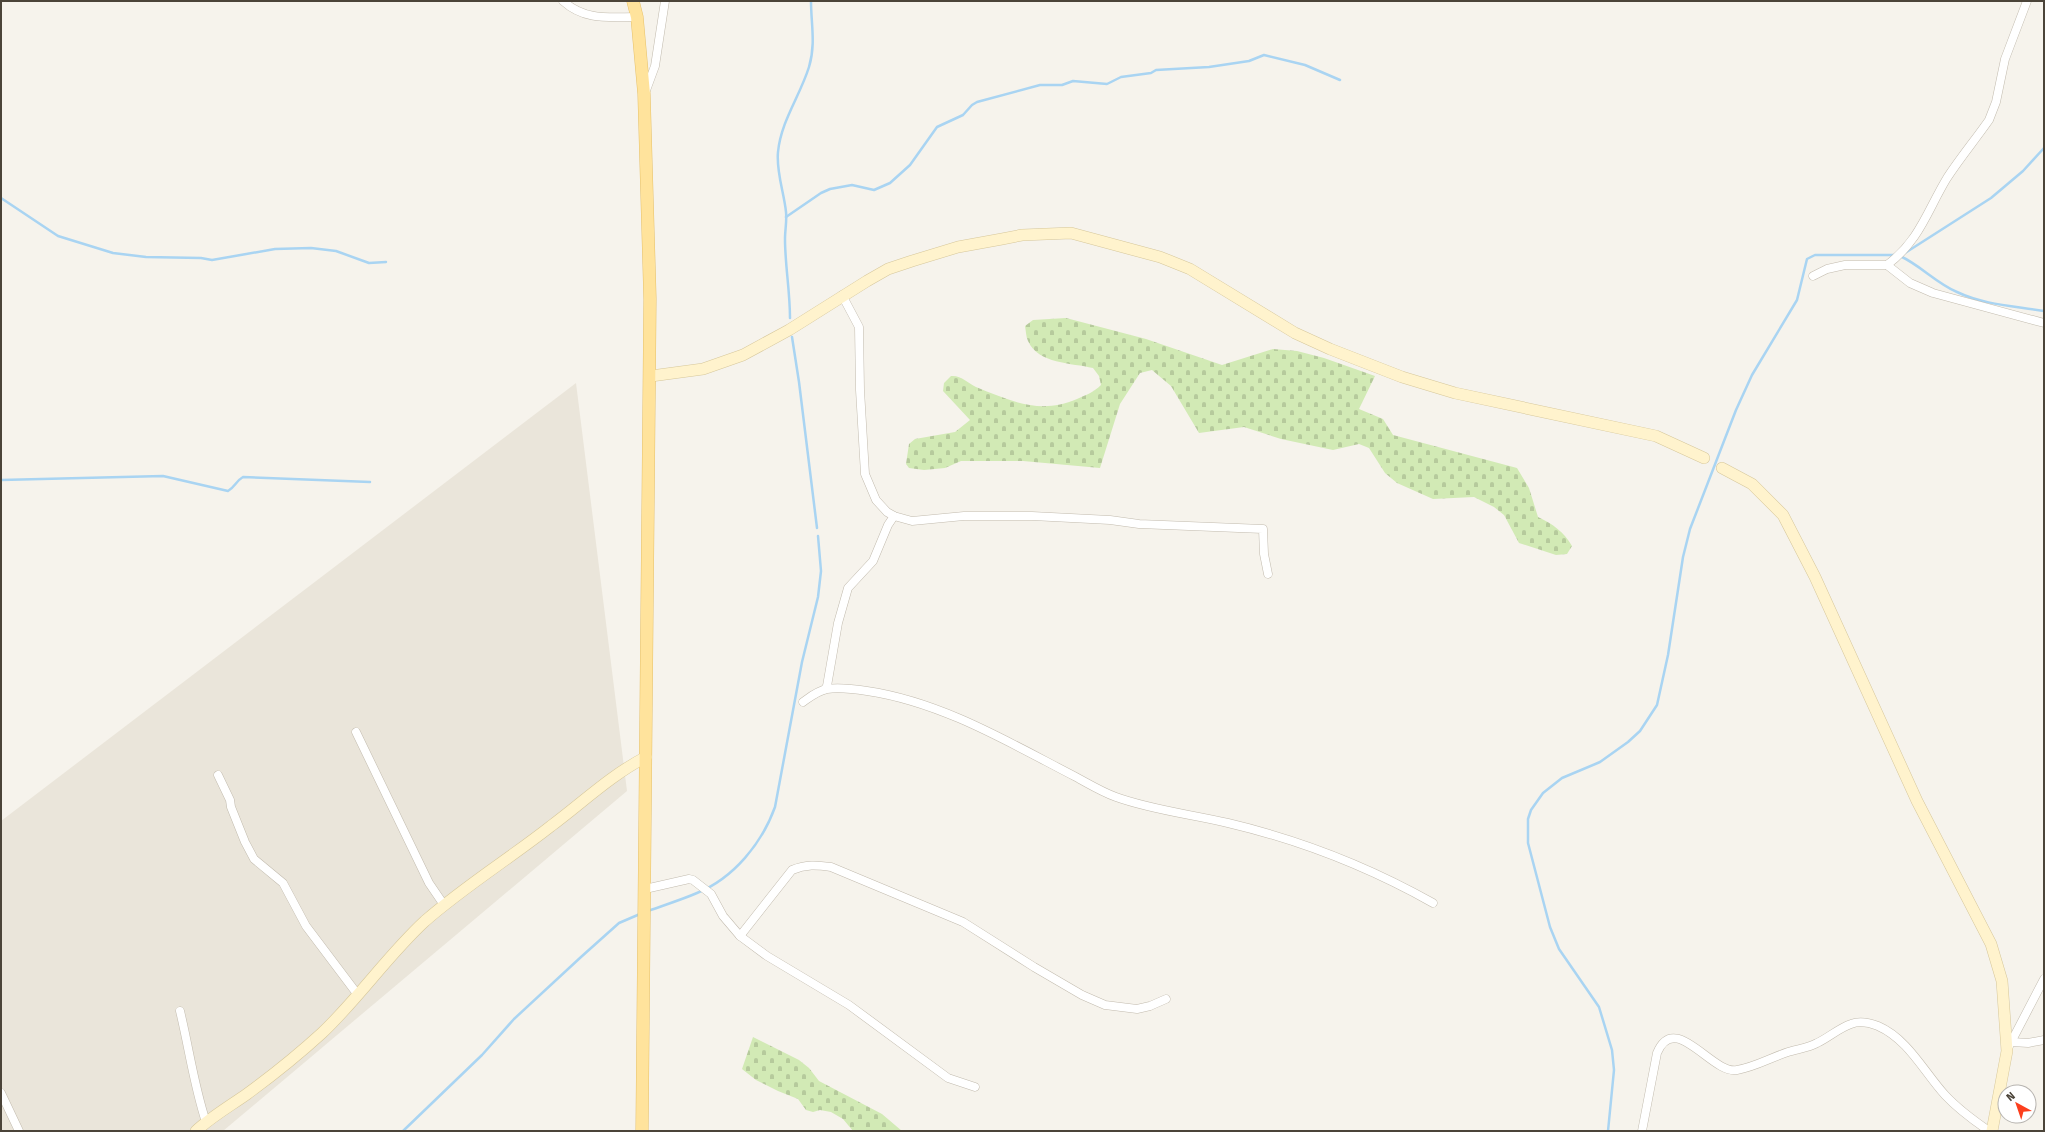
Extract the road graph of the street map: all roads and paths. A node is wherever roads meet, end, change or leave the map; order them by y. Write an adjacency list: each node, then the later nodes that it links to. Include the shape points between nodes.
1 (563, 1): 5 (street, via 585,15)
2 (633, 1): 5 (main road)
3 (665, 1): 6 (street, via 655,66)
4 (2027, 1): 7 (street, via 2005,59 1996,102 1989,120 1947,178 1920,231 1910,245)
5 (637, 17): 6 (main road)
6 (644, 94): 11 (main road)
7 (1887, 265): 8 (street, via 1845,264 1827,268); 10 (street, via 1910,283 1933,293)
8 (1813, 276)
9 (842, 295): 11 (street, via 789,330 743,355 704,369); 12 (street, via 888,270 958,248 1022,235 1078,234 1190,269 1295,333 1402,377 1455,392 1656,436); 14 (street, via 859,327 865,474 876,500)
10 (2044, 323)
11 (651, 376): 19 (main road)
12 (1704, 458)
13 (1722, 468): 30 (street, via 1752,484 1773,503 1783,515 1815,577 1917,801 1991,944 2002,980)
14 (894, 516): 15 (street, via 912,521 964,516 1032,516 1262,529); 16 (street, via 873,561 848,588 838,623)
15 (1268, 574)
16 (825, 690): 17 (street); 22 (street, via 837,688 884,693 934,707 1114,796 1142,806 1226,822 1284,838 1382,876)
17 (803, 702)
18 (356, 732): 23 (street, via 429,882)
19 (646, 757): 21 (main road); 23 (street, via 628,766 551,827 478,877)
20 (218, 775): 26 (street, via 251,854 261,867 283,883 306,926)
21 (644, 894): 24 (street, via 689,879 711,894 723,916); 36 (main road)
22 (1433, 902)
23 (444, 905): 26 (street, via 408,938)
24 (740, 936): 27 (street, via 792,870 815,864 831,867 962,922 1082,995 1105,1004 1137,1009); 31 (street, via 767,956 849,1005 948,1078)
25 (2044, 979): 30 (street)
26 (358, 995): 33 (street, via 314,1040 248,1093)
27 (1166, 999)
28 (180, 1012): 33 (street, via 197,1094)
29 (2044, 1040): 30 (street)
30 (2009, 1046): 39 (street)
31 (975, 1087)
32 (1, 1093): 34 (street)
33 (206, 1122): 35 (street)
34 (19, 1131)
35 (196, 1131)
36 (642, 1131)
37 (1642, 1131): 38 (street, via 1657,1053 1660,1045 1668,1039 1675,1038 1691,1045 1730,1071 1759,1064 1815,1044 1851,1024 1869,1023 1887,1030 1906,1047 1945,1095 1963,1113)
38 (1989, 1131)
39 (1992, 1131)

